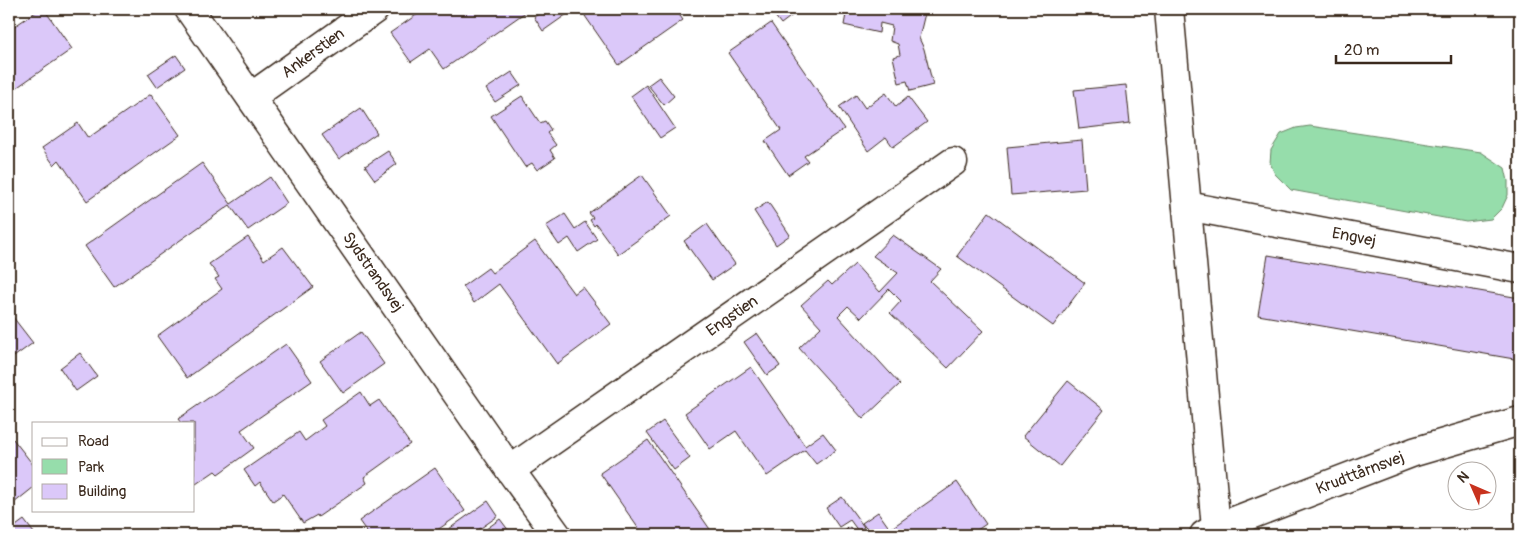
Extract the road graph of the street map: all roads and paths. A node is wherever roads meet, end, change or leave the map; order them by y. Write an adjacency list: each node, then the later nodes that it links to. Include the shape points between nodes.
1 (189, 9): 4 (street, Sydstrandsvej)
2 (375, 9): 4 (street, Ankerstien)
3 (1169, 9): 6 (street)
4 (251, 97): 9 (street, Sydstrandsvej)
5 (953, 162): 9 (street, Engstien)
6 (1187, 206): 7 (street, Engvej); 10 (street)
7 (1520, 269)
8 (1520, 421): 10 (street, Krudttårnsvej, via 1414,452)
9 (510, 470): 11 (street, Sydstrandsvej)
10 (1210, 532)
11 (557, 535)

